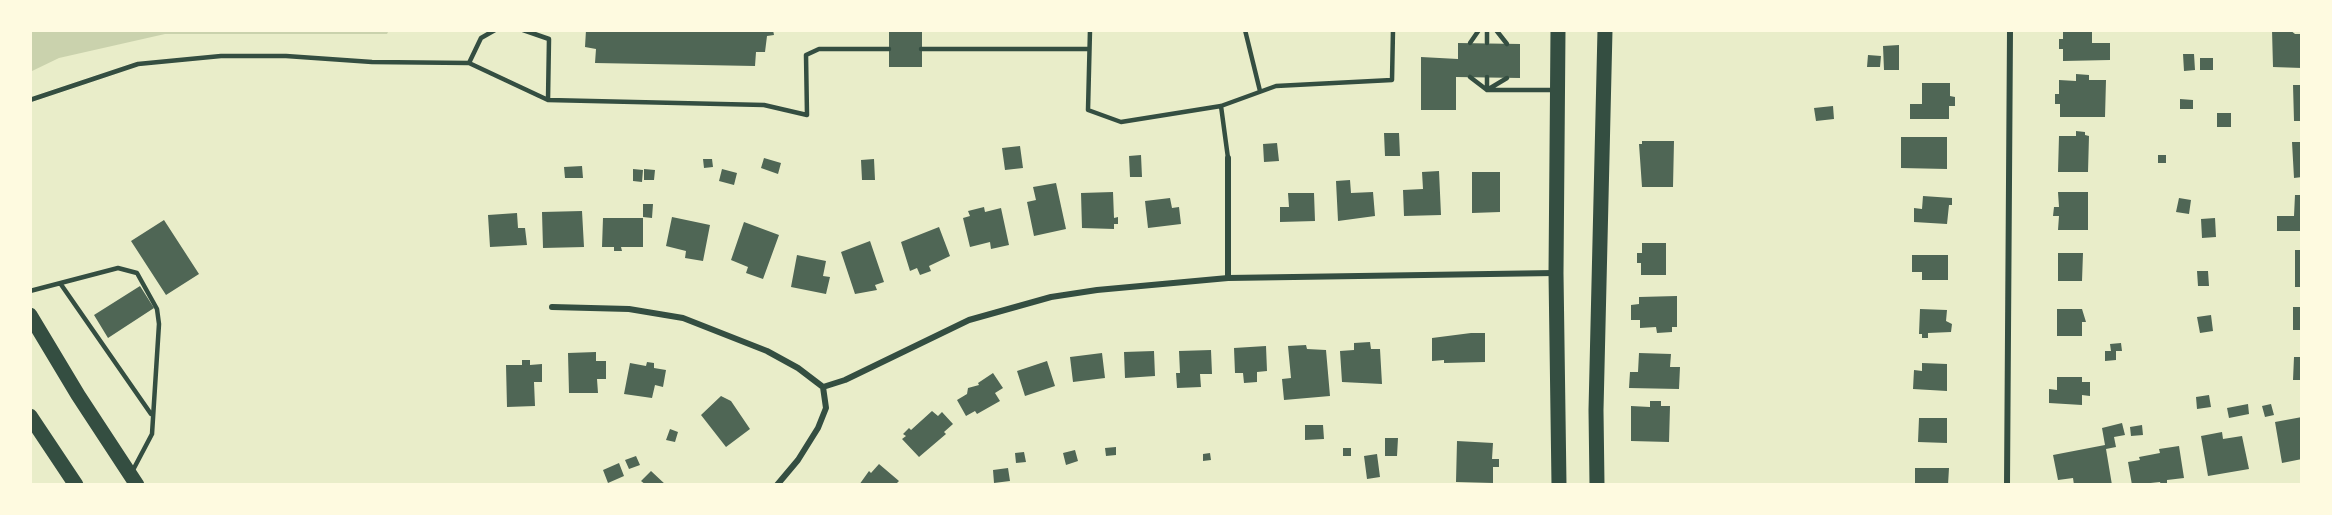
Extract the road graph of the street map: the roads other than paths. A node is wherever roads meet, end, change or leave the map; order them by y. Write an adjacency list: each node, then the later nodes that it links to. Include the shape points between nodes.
1 (495, 30): 18 (lane, via 481,38)
2 (523, 30): 26 (lane, via 549,39)
3 (1090, 30): 17 (lane)
4 (1245, 30): 24 (lane)
5 (1393, 30): 24 (lane, via 1392,80 1276,86)
6 (1479, 30): 12 (lane)
7 (1487, 30): 13 (lane)
8 (1496, 30): 14 (lane)
9 (1558, 30): 23 (main road)
10 (1605, 30): 42 (main road)
11 (2010, 30): 43 (street)
12 (1470, 43)
13 (1487, 44)
14 (1507, 44)
15 (889, 49): 26 (lane, via 819,49 806,55 807,115 764,105)
16 (921, 49): 17 (lane)
17 (1089, 49): 27 (lane, via 1088,110 1121,122)
18 (468, 63): 25 (lane, via 221,56 138,64); 26 (lane)
19 (1470, 77): 22 (lane)
20 (1487, 77): 22 (lane)
21 (1507, 78): 22 (lane)
22 (1487, 90): 23 (lane)
23 (1557, 90): 29 (main road)
24 (1260, 91): 27 (lane)
25 (30, 100)
26 (548, 100)
27 (1221, 106): 28 (lane)
28 (1228, 158): 30 (street)
29 (1556, 273): 30 (street); 41 (main road)
30 (1228, 278): 35 (street, via 1051,297 969,320)
31 (60, 283): 32 (lane); 36 (lane); 36 (lane, via 118,268 137,273 158,309)
32 (30, 291)
33 (552, 307): 35 (street, via 629,309 683,318 767,351)
34 (30, 315): 38 (main road)
35 (823, 387): 40 (street, via 826,408 818,428)
36 (152, 414): 38 (lane, via 152,434)
37 (30, 416): 39 (main road)
38 (133, 480)
39 (76, 485)
40 (777, 485)
41 (1559, 485)
42 (1597, 485)
43 (2007, 485)

